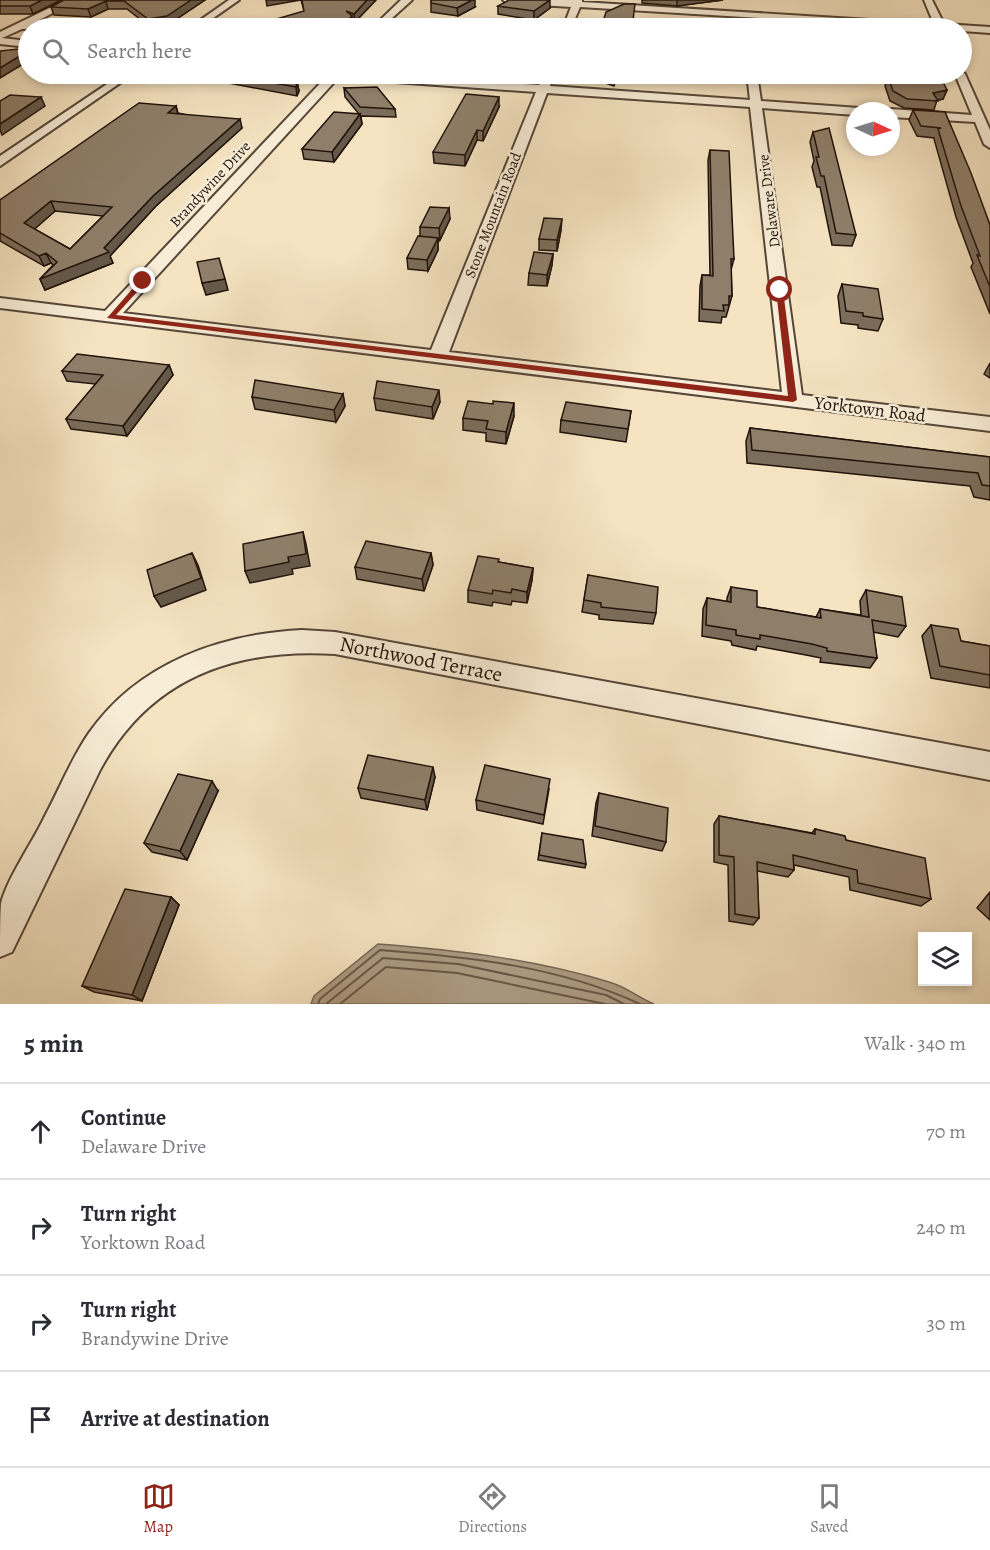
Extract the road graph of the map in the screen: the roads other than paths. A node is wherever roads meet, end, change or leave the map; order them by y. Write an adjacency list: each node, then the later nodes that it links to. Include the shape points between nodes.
1 (73, 0): 9 (street)
2 (235, 0): 10 (street)
3 (408, 0): 11 (street)
4 (507, 0): 7 (street)
5 (742, 0): 8 (street)
6 (928, 0): 15 (street)
7 (577, 2): 8 (street); 12 (street)
8 (744, 14): 13 (street); 14 (street)
9 (37, 18)
10 (208, 18)
11 (386, 18)
12 (571, 18)
13 (745, 18)
14 (804, 18)
15 (936, 18)
16 (0, 24): 17 (street)
17 (18, 26)
18 (18, 27): 21 (street)
19 (972, 29): 20 (street)
20 (990, 30)
21 (0, 36)
22 (0, 41): 23 (street)
23 (18, 43)
24 (113, 84): 36 (street)
25 (324, 84): 38 (street, Brandywine Drive)
26 (473, 84): 30 (street)
27 (545, 84): 30 (street, Stone Mountain Road)
28 (754, 84): 31 (street, Delaware Drive)
29 (964, 84): 34 (street)
30 (543, 89): 31 (street); 39 (street, Stone Mountain Road)
31 (757, 105): 32 (street); 40 (street, Delaware Drive)
32 (846, 110)
33 (900, 114): 34 (street)
34 (979, 119): 35 (street)
35 (990, 144)
36 (0, 162)
37 (0, 303): 38 (street, Yorktown Road)
38 (110, 316): 39 (street, Yorktown Road)
39 (438, 356): 40 (street, Yorktown Road)
40 (793, 400): 41 (street, Yorktown Road)
41 (990, 424)
42 (990, 766): 43 (street, Northwood Terrace, via 335,643 267,641 221,652 181,670 127,709 104,736 84,772)
43 (0, 940)

